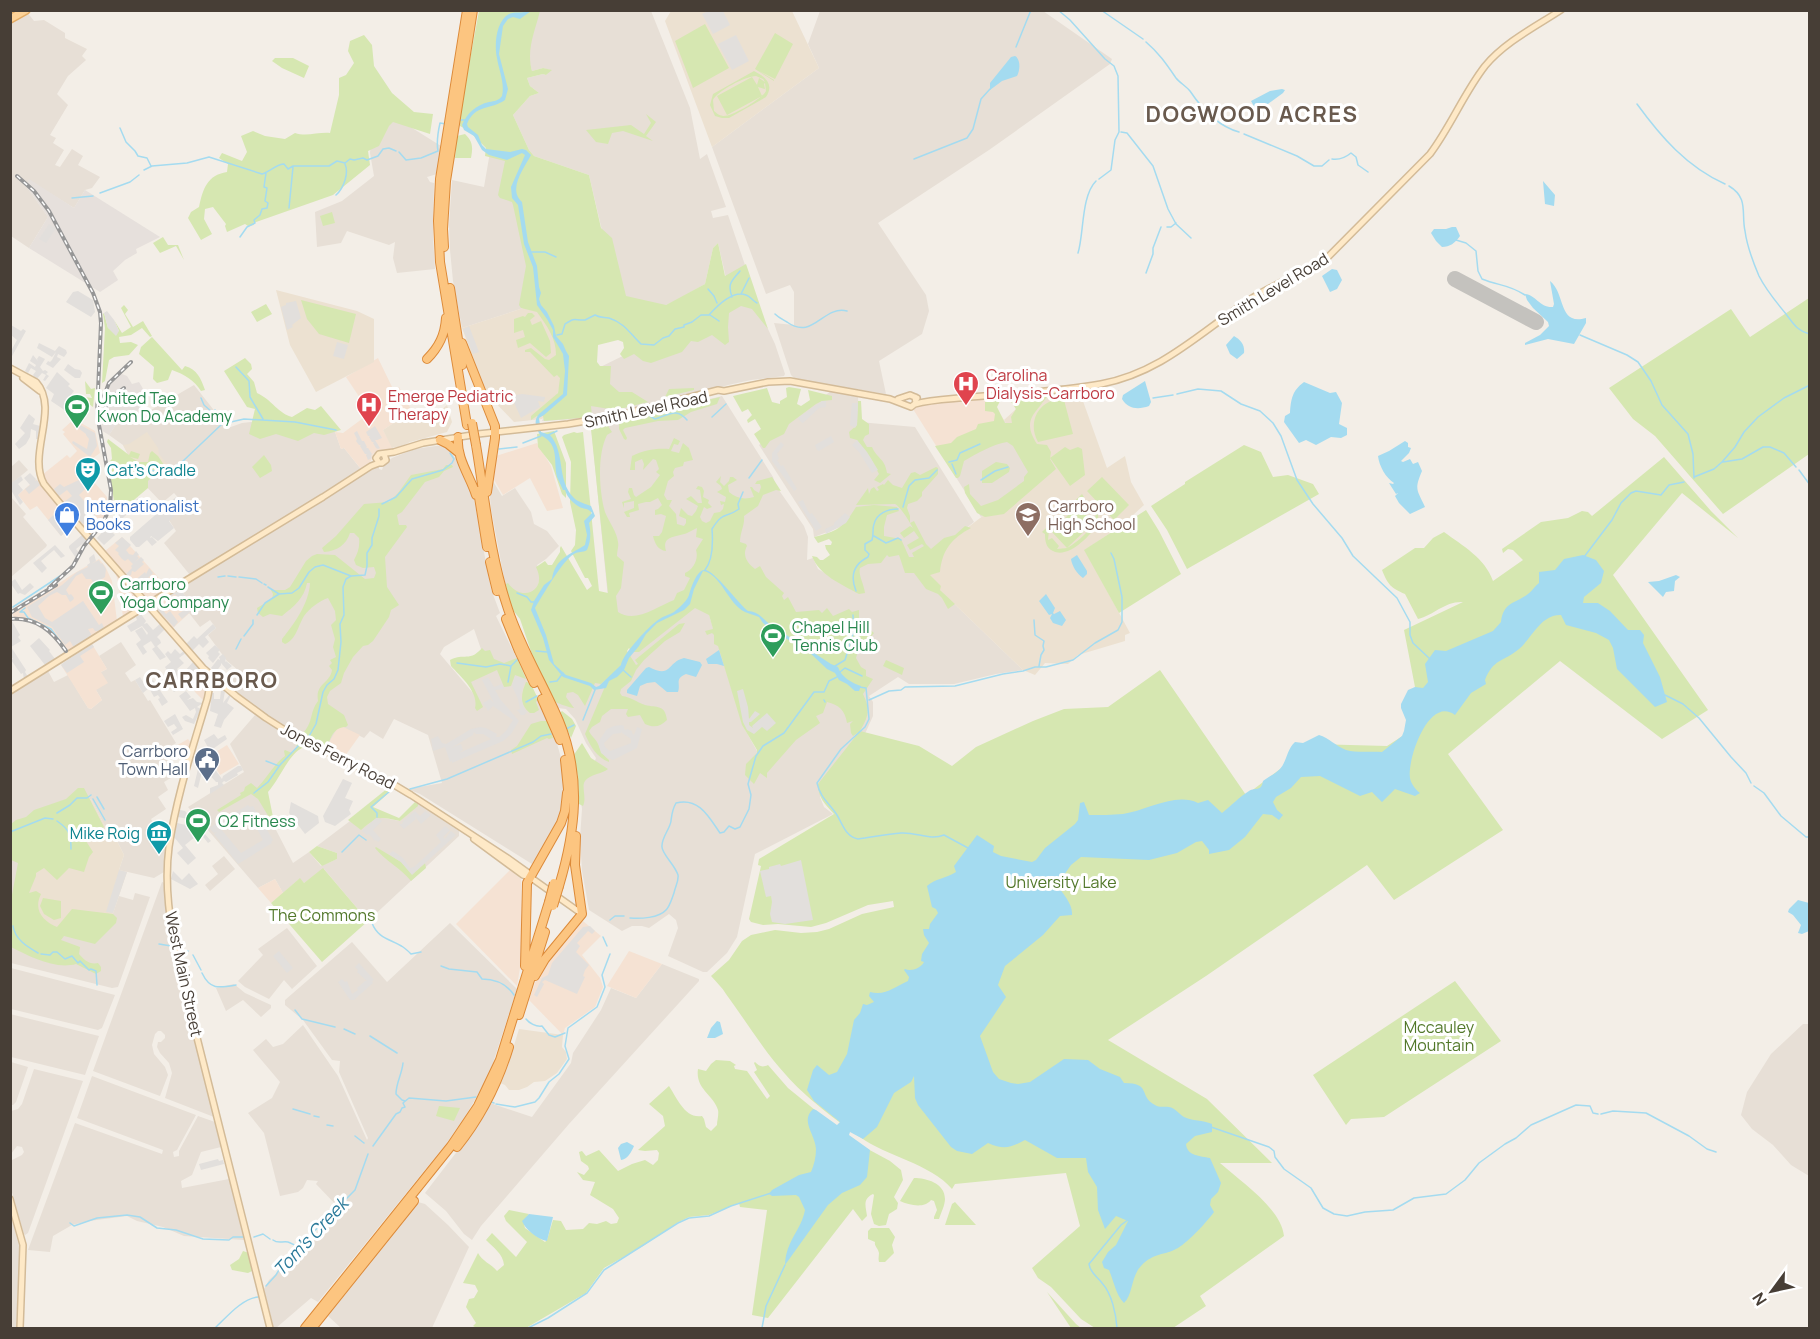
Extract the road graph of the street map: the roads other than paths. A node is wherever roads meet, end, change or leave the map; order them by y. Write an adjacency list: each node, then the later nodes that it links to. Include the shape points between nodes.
1 (21, 10): 6 (main road)
2 (26, 10): 6 (main road)
3 (467, 10): 7 (highway, via 438,199 438,239)
4 (473, 10): 8 (highway, via 444,197 445,256)
5 (1561, 10): 14 (main road, Smith Level Road, via 1517,39 1486,66 1430,154 1332,254 1245,302 1172,356 1104,384)
6 (12, 18)
7 (446, 298): 9 (highway, via 444,333); 18 (highway)
8 (455, 321): 18 (highway); 20 (highway)
9 (427, 359)
10 (10, 368): 26 (main road, via 41,392 45,412 38,465 42,481)
11 (724, 391): 13 (main road, Smith Level Road, via 768,381 790,381); 16 (main road, Smith Level Road); 17 (main road, Smith Level Road)
12 (906, 397): 13 (main road, Smith Level Road); 14 (main road, Smith Level Road, via 912,395); 15 (main road)
13 (890, 399): 15 (main road, Smith Level Road)
14 (915, 401): 15 (main road, Smith Level Road, via 911,407)
15 (906, 404)
16 (660, 405): 17 (main road); 19 (main road, Smith Level Road)
17 (612, 420): 19 (main road, Smith Level Road)
18 (469, 424): 24 (highway)
19 (568, 424): 20 (main road, Smith Level Road)
20 (495, 431): 21 (main road, Smith Level Road); 24 (highway)
21 (458, 437): 22 (main road, Smith Level Road); 23 (highway)
22 (440, 440): 23 (highway); 26 (main road, Smith Level Road, via 394,452 385,456 383,463 377,460)
23 (459, 453): 24 (highway)
24 (484, 513): 25 (highway); 25 (highway)
25 (497, 579): 29 (highway); 29 (highway, via 510,630)
26 (148, 604): 27 (main road); 28 (main road)
27 (212, 676): 32 (main road, Jones Ferry Road, via 286,731 395,785); 38 (main road, West Main Street, via 169,847 169,902 178,962)
28 (10, 691)
29 (551, 710): 30 (highway); 31 (highway, via 560,724 570,757)
30 (568, 780): 32 (highway, via 561,823); 33 (highway, via 568,830)
31 (575, 802): 33 (highway, via 570,844); 34 (highway, via 575,865)
32 (530, 877): 34 (main road, Jones Ferry Road); 35 (highway)
33 (557, 884): 35 (highway, bridge)
34 (582, 914): 35 (highway)
35 (524, 992): 39 (highway, via 495,1071 469,1121); 40 (highway, via 501,1072 472,1126)
36 (10, 1200): 37 (main road, via 22,1240)
37 (20, 1329)
38 (270, 1329)
39 (305, 1329)
40 (312, 1329)

